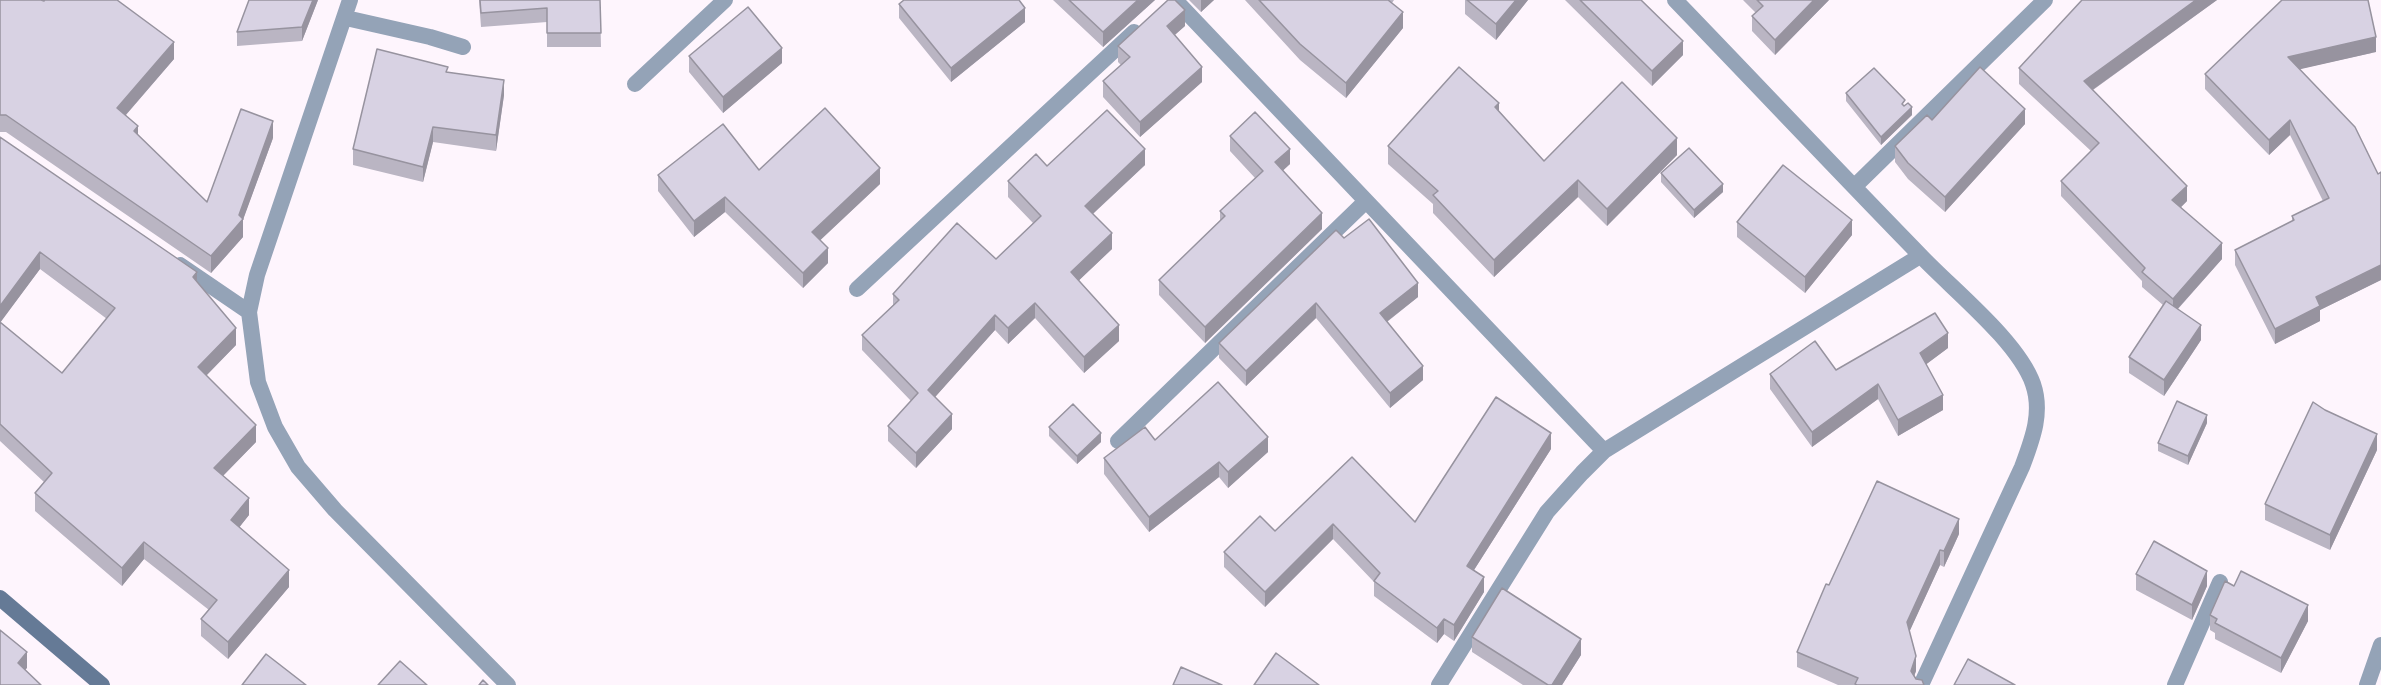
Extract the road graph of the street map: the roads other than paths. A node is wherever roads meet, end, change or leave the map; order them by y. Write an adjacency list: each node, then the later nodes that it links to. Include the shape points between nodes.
1 (350, 0): 6 (street)
2 (724, 0): 9 (street)
3 (1175, 0): 11 (street)
4 (1675, 0): 10 (street)
5 (2045, 0): 10 (street)
6 (346, 18): 8 (street); 15 (street, via 257,275)
7 (1143, 24): 14 (street)
8 (463, 47)
9 (635, 84)
10 (1855, 186): 12 (street)
11 (1366, 201): 16 (street); 17 (street)
12 (1920, 256): 17 (street); 24 (street, via 2012,347 2033,385 2037,409 2034,433 2022,467)
13 (170, 258): 15 (street)
14 (857, 289)
15 (249, 312): 22 (street, via 258,382 275,427 298,467 335,510)
16 (1118, 441)
17 (1604, 451): 23 (street, via 1547,512)
18 (2220, 582): 25 (street)
19 (0, 598): 21 (main road)
20 (2381, 645): 26 (street)
21 (102, 685)
22 (508, 685)
23 (1439, 685)
24 (1921, 685)
25 (2175, 685)
26 (2367, 685)

